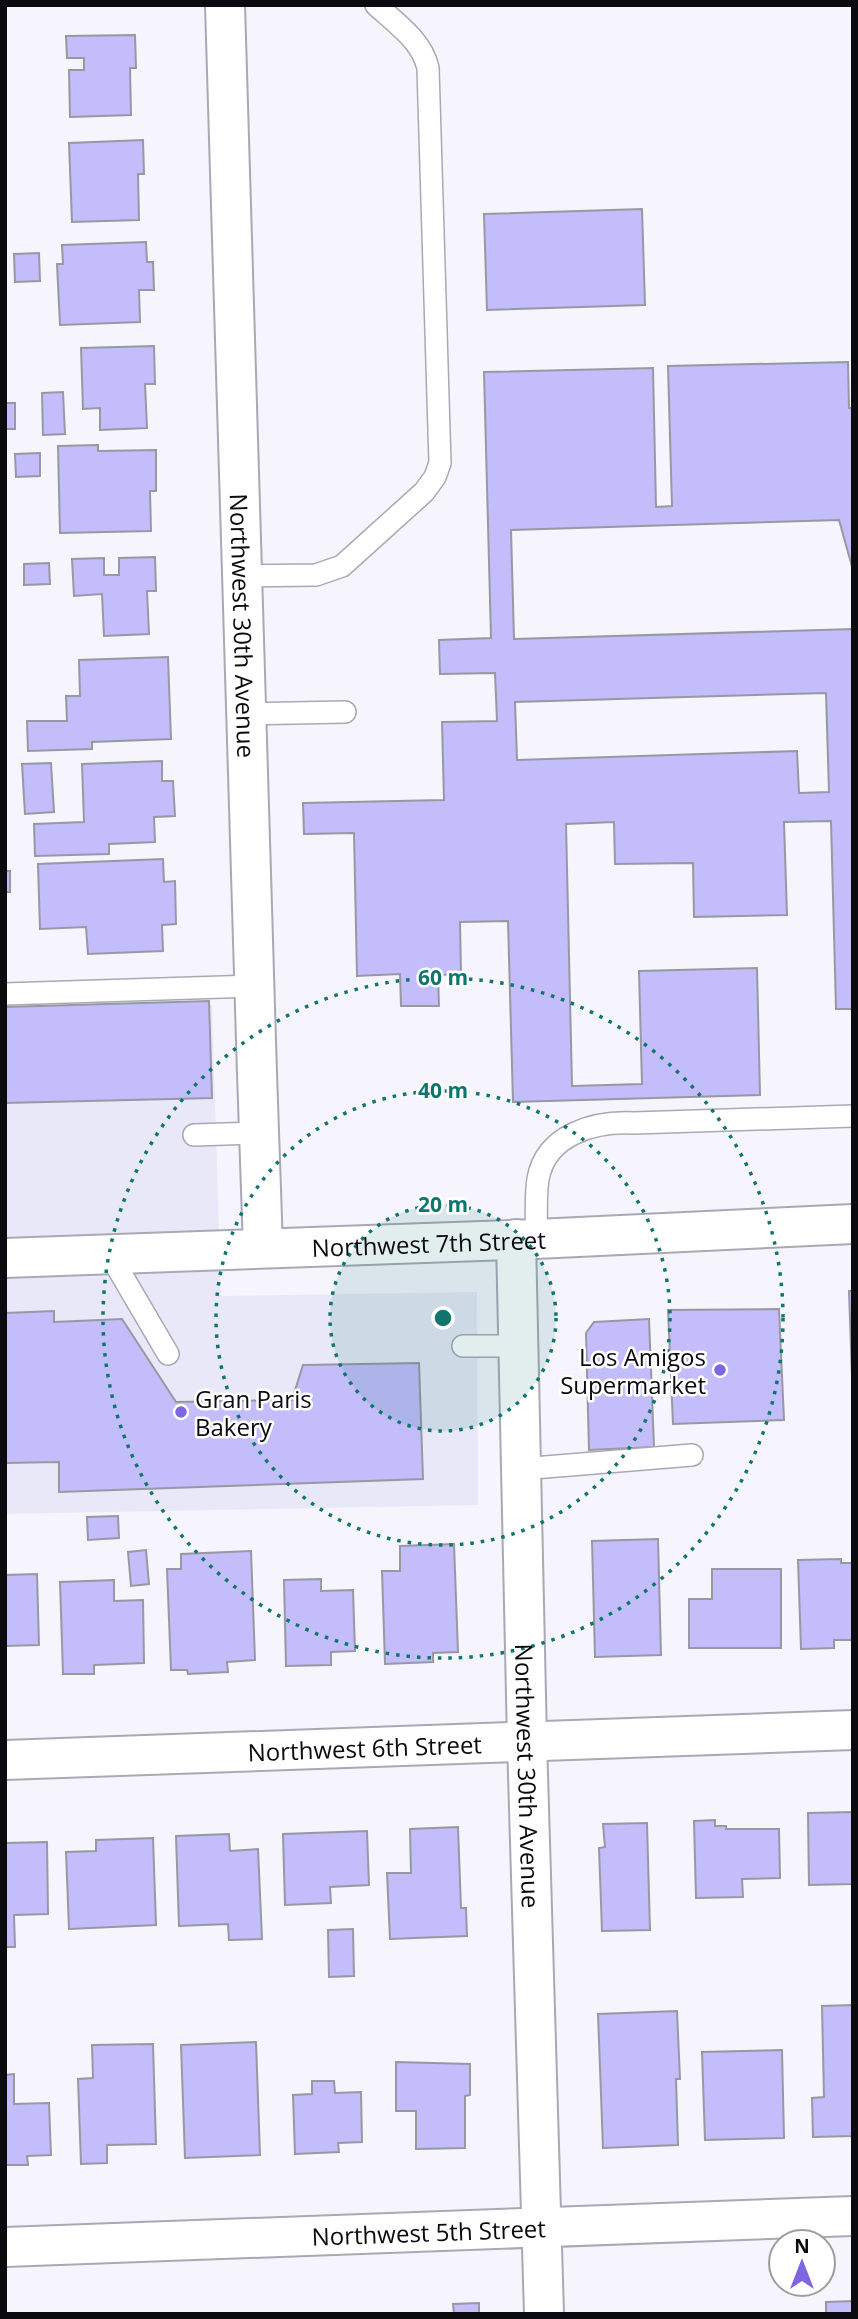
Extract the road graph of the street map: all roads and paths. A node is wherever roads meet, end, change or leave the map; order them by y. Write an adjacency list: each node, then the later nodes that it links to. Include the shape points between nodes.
1 (225, 5): 3 (street, Northwest 30th Avenue)
2 (376, 5): 3 (lane, via 414,40 428,68 440,463 424,492 342,566 316,575)
3 (243, 576): 5 (street, Northwest 30th Avenue)
4 (345, 712): 5 (lane)
5 (245, 714): 6 (street, Northwest 30th Avenue)
6 (254, 986): 7 (lane); 9 (street, Northwest 30th Avenue)
7 (5, 994)
8 (853, 1116): 12 (lane, via 610,1122 589,1127 554,1148 544,1163)
9 (259, 1133): 10 (lane); 13 (street, Northwest 30th Avenue)
10 (194, 1135)
11 (853, 1224): 12 (street, Northwest 7th Street)
12 (526, 1240): 13 (street, Northwest 7th Street); 17 (street, Northwest 30th Avenue)
13 (263, 1248): 14 (street, Northwest 7th Street)
14 (110, 1255): 15 (street, Northwest 7th Street); 18 (lane)
15 (5, 1258)
16 (463, 1346): 17 (lane)
17 (518, 1346): 20 (street, Northwest 30th Avenue)
18 (168, 1354)
19 (692, 1455): 20 (lane)
20 (521, 1469): 22 (street, Northwest 30th Avenue)
21 (853, 1730): 22 (street, Northwest 6th Street)
22 (527, 1741): 23 (street, Northwest 6th Street); 25 (street, Northwest 30th Avenue)
23 (5, 1760)
24 (853, 2216): 25 (street, Northwest 5th Street)
25 (542, 2228): 26 (street, Northwest 5th Street); 27 (street, Northwest 30th Avenue)
26 (5, 2247)
27 (544, 2314)

